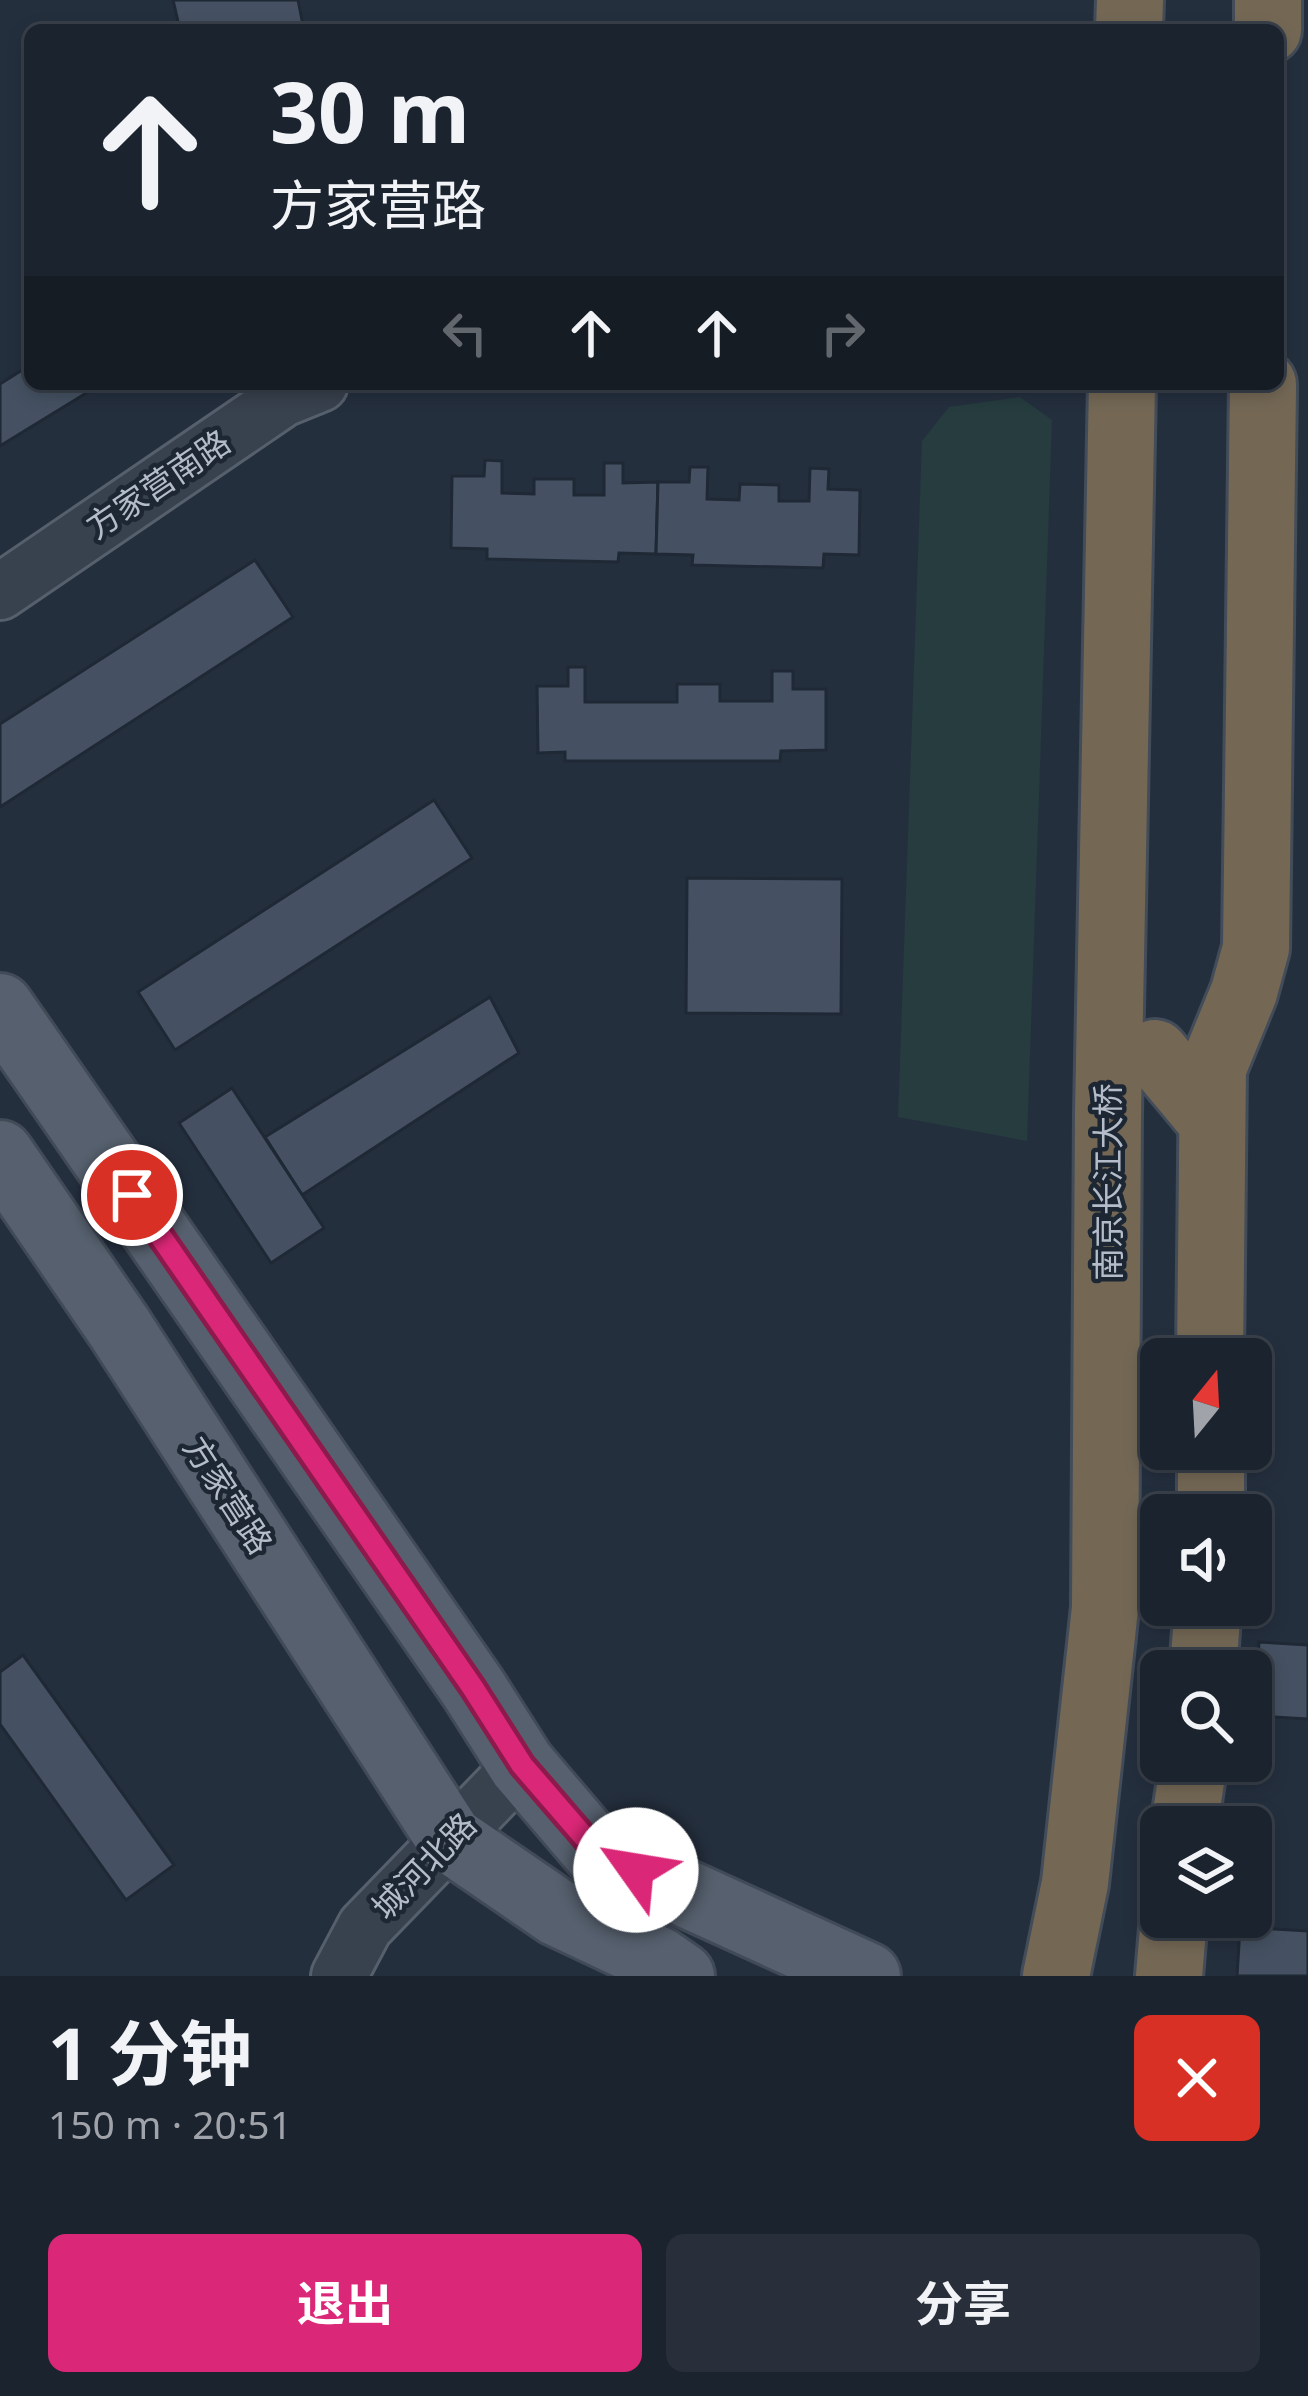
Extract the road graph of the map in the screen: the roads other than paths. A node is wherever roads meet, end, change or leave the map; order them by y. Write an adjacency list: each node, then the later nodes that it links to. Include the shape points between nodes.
1 (305, 390): 5 (street, 方家营南路)
2 (1122, 390): 17 (highway, 南京长江大桥, via 1105,1608 1075,1882)
3 (1167, 390): 7 (highway, 南京长江大桥)
4 (1263, 390): 8 (highway, via 1256,948 1214,1068)
5 (0, 592)
6 (0, 1007): 11 (main road)
7 (1155, 1053): 8 (highway); 18 (highway, 南京长江大桥, via 1149,1615 1121,1889)
8 (1210, 1119): 10 (highway)
9 (0, 1154): 12 (main road, 方家营路)
10 (1210, 1338)
11 (522, 1765): 12 (street, 城河北路); 16 (main road, via 598,1853)
12 (450, 1839): 14 (street, 城河北路, via 365,1927); 15 (main road, via 558,1913)
13 (1172, 1938): 19 (highway)
14 (339, 1976)
15 (681, 1976)
16 (867, 1976)
17 (1056, 1976)
18 (1102, 1976)
19 (1169, 1976)

